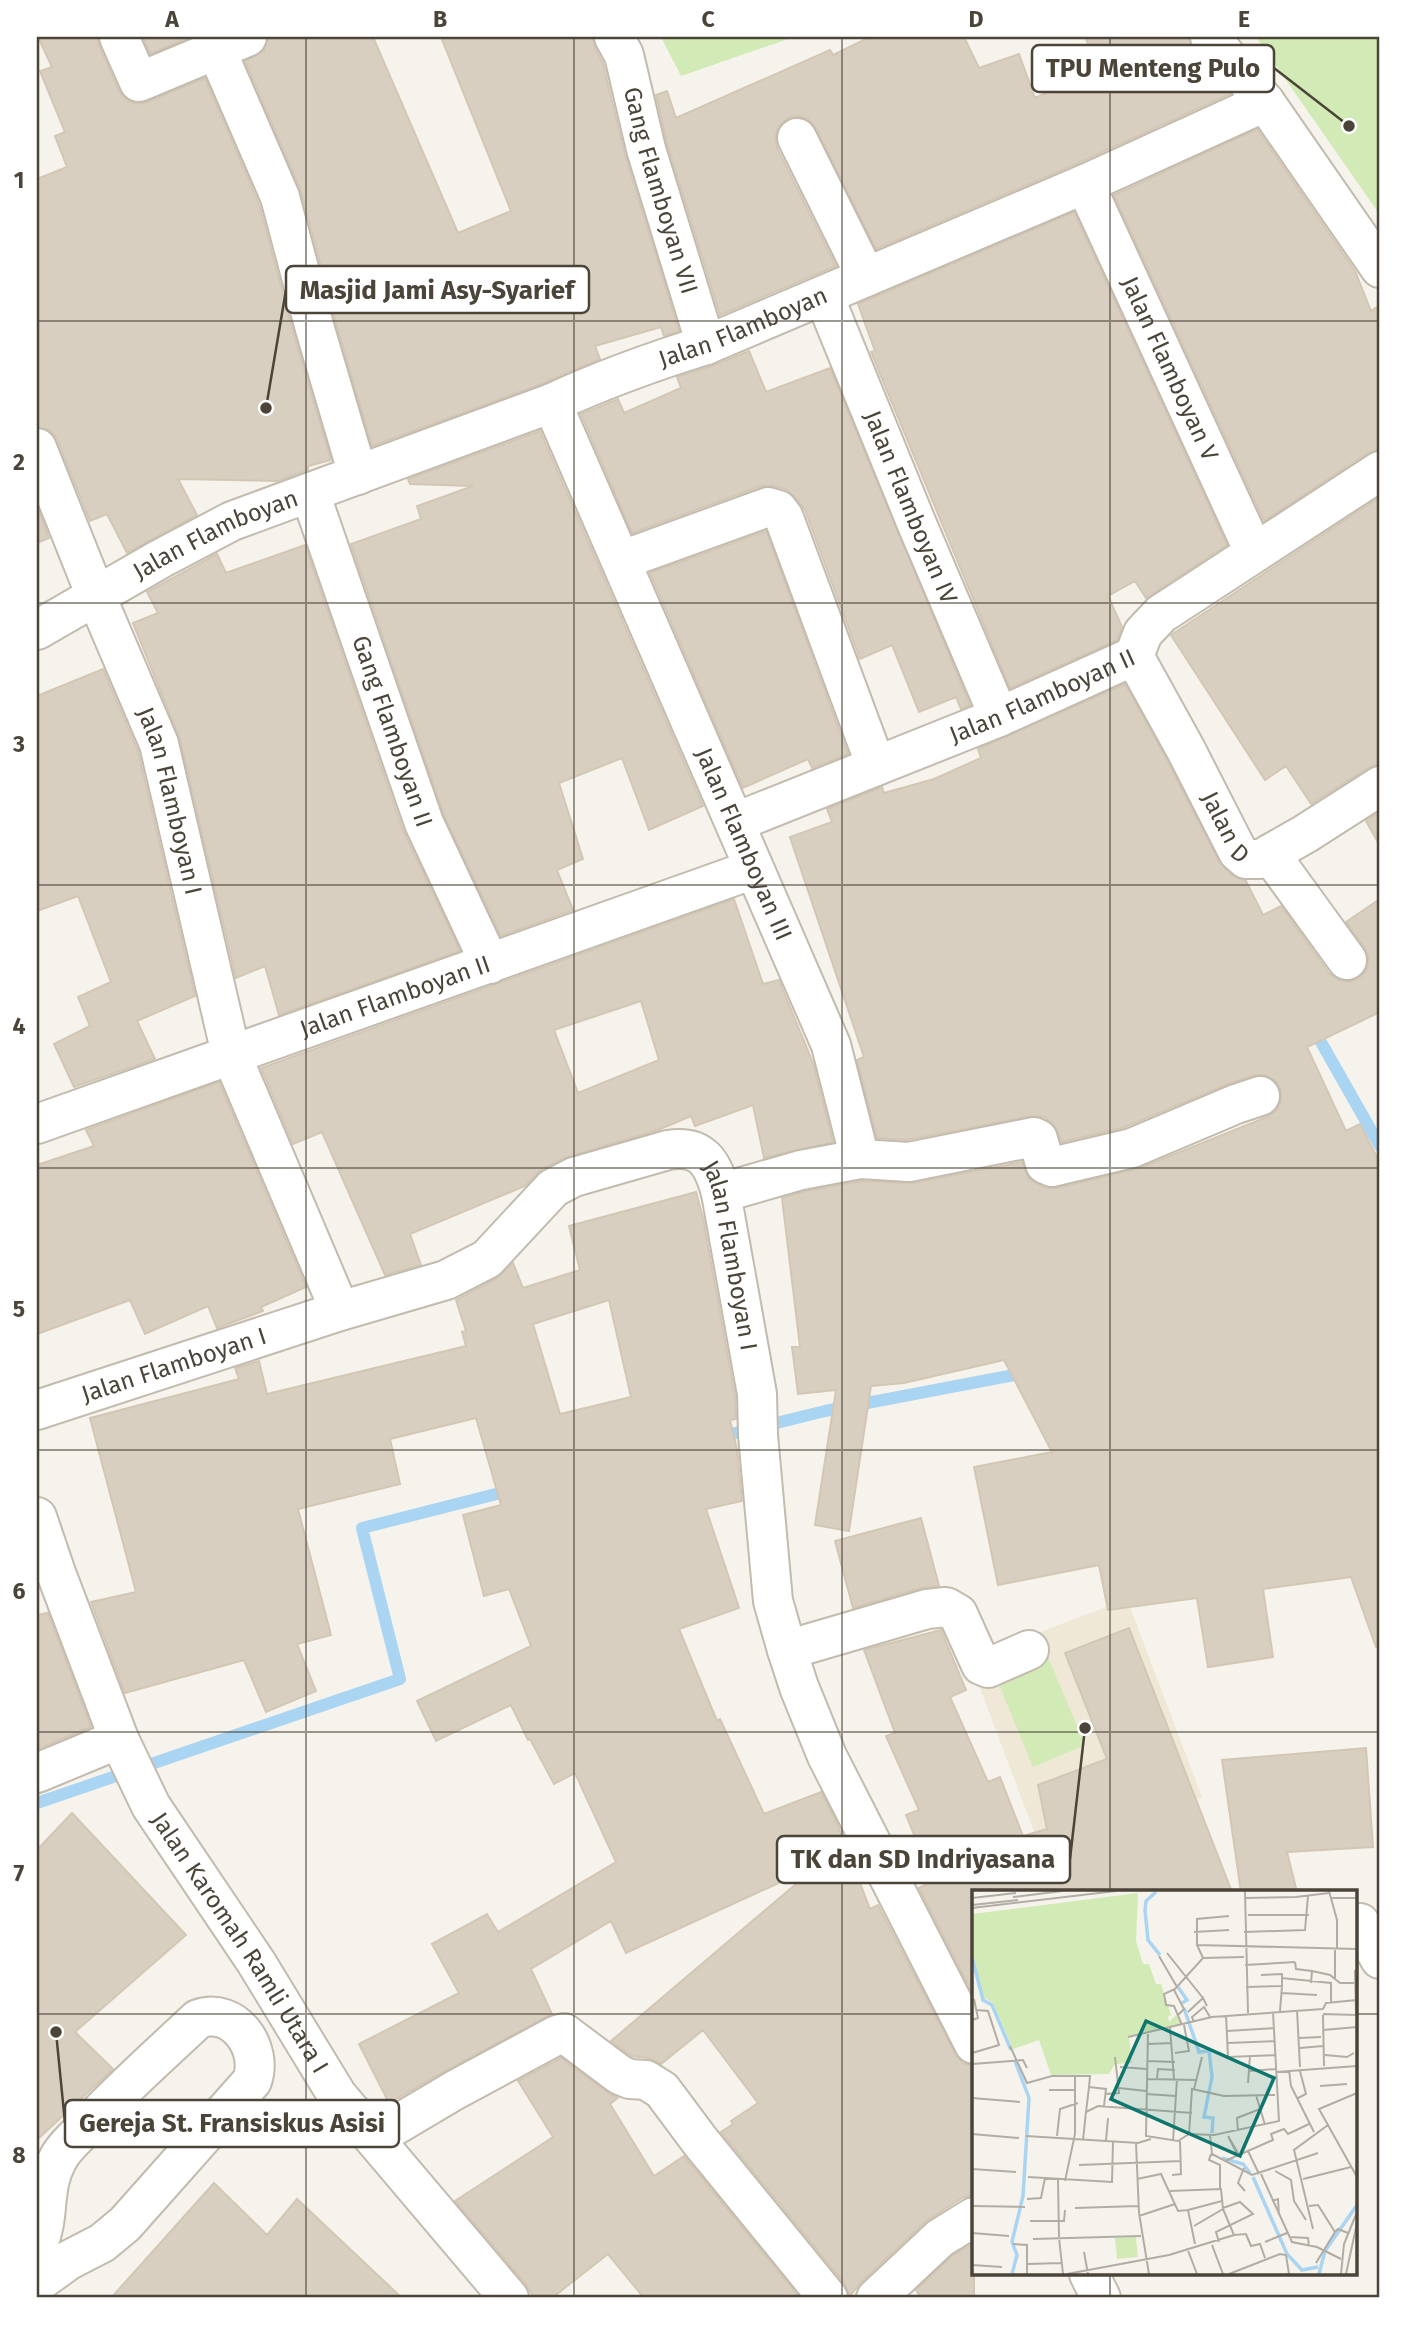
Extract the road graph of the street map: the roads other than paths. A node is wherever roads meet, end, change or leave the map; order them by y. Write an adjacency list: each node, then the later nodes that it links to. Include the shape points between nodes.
1 (119, 37): 4 (street, via 139,82)
2 (614, 37): 11 (street, Gang Flamboyan VII, via 624,55 646,149)
3 (1210, 37): 5 (street)
4 (231, 43): 15 (street, via 280,197)
5 (1265, 102): 7 (street, Jalan Flamboyan); 8 (street)
6 (797, 138): 9 (street)
7 (1085, 184): 9 (street, Jalan Flamboyan); 17 (street, Jalan Flamboyan V)
8 (1380, 268)
9 (866, 277): 10 (street, Jalan Flamboyan)
10 (824, 296): 11 (street, Jalan Flamboyan); 22 (street, Jalan Flamboyan IV)
11 (706, 345): 12 (street, Jalan Flamboyan)
12 (552, 403): 15 (street, Jalan Flamboyan); 18 (street, Jalan Flamboyan III)
13 (37, 448): 19 (street, Jalan Flamboyan I)
14 (1380, 471): 17 (street, Jalan Flamboyan II)
15 (358, 475): 16 (street, Jalan Flamboyan)
16 (310, 492): 19 (street, Jalan Flamboyan, via 232,521); 29 (street, Gang Flamboyan II, via 424,823)
17 (1254, 552): 21 (street, Jalan Flamboyan II, via 1161,614 1143,633)
18 (622, 560): 23 (street, via 768,507 778,510); 25 (street, Jalan Flamboyan III)
19 (96, 596): 20 (street, Jalan Flamboyan); 30 (street, Jalan Flamboyan I, via 159,744)
20 (37, 630)
21 (1134, 656): 22 (street, Jalan Flamboyan II); 26 (street, Jalan D, via 1238,852 1253,860)
22 (999, 717): 23 (street, Jalan Flamboyan II)
23 (876, 766): 25 (street, Jalan Flamboyan II)
24 (1380, 786): 26 (street, Jalan D)
25 (736, 822): 27 (street, Jalan Flamboyan III)
26 (1270, 854): 28 (street)
27 (754, 869): 29 (street, Jalan Flamboyan II); 33 (street, Jalan Flamboyan III, via 831,1045)
28 (1347, 960)
29 (490, 964): 30 (street, Jalan Flamboyan II)
30 (231, 1054): 32 (street, Jalan Flamboyan II); 35 (street, Jalan Flamboyan I)
31 (1260, 1096): 33 (street, via 1132,1148 1052,1167 1045,1164 1034,1137 909,1163)
32 (37, 1124)
33 (860, 1159): 34 (street)
34 (721, 1193): 35 (street, Jalan Flamboyan I, via 708,1163 695,1150 682,1147 574,1177 553,1188 487,1259 446,1280); 39 (street, Jalan Flamboyan I, via 757,1394 773,1601)
35 (340, 1311): 36 (street, Jalan Flamboyan I)
36 (37, 1409)
37 (37, 1517): 38 (street)
38 (46, 1576): 41 (street)
39 (787, 1650): 40 (street, via 946,1607 958,1614 981,1665 988,1668); 45 (street, Jalan Flamboyan I, via 827,1756)
40 (1029, 1650)
41 (123, 1750): 42 (street); 46 (street, Jalan Karomah Ramli Utara I, via 151,1806 256,1962 337,2095)
42 (37, 1773)
43 (1365, 1920): 44 (street)
44 (1380, 1959)
45 (972, 2040)
46 (374, 2138): 51 (street, Jalan Karomah Ramli Utara I); 52 (street, via 564,2033 620,2075 646,2080 662,2090)
47 (972, 2218): 53 (street, via 940,2238)
48 (37, 2246): 49 (street, via 43,2234 46,2193 59,2155 198,2019 215,2015 237,2026 256,2059 252,2081 125,2224)
49 (37, 2285): 50 (street)
50 (42, 2298)
51 (509, 2298)
52 (828, 2298)
53 (876, 2298)

